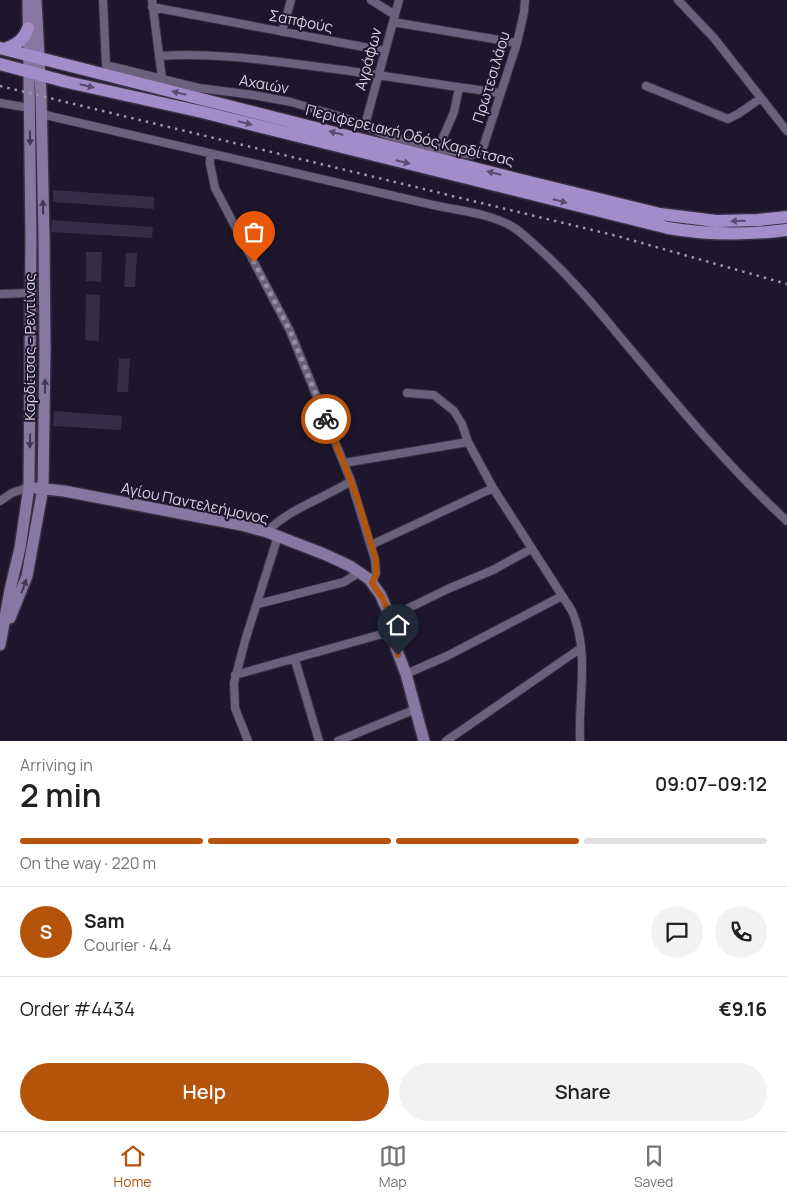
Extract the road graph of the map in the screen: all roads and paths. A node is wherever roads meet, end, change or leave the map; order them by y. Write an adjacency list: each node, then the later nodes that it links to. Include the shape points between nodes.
1 (28, 0): 11 (main road)
2 (36, 0): 17 (main road)
3 (103, 0): 21 (street, Αχαιών, via 106,64)
4 (291, 0): 12 (street)
5 (371, 0): 10 (street)
6 (399, 0): 10 (street, Αγράφων)
7 (526, 0): 13 (street, Πρωτεσιλάου)
8 (678, 0): 25 (street)
9 (152, 3): 12 (street, Σαπφούς); 16 (street)
10 (394, 18): 13 (street); 15 (street, Αγράφων)
11 (28, 28): 14 (main road, via 20,42); 17 (main road)
12 (282, 32): 15 (street, Σαπφούς)
13 (517, 42): 24 (street, Πρωτεσιλάου)
14 (3, 49): 17 (main road, Περιφερειακή Οδός Καρδίτσας)
15 (385, 51): 20 (street, Αγράφων)
16 (159, 56): 20 (street, via 211,55); 21 (street)
17 (34, 57): 19 (main road, Καρδίτσας - Ρεντίνας); 34 (main road, Περιφερειακή Οδός Καρδίτσας, one-way to 17, via 716,221 660,214)
18 (0, 64): 19 (main road, Περιφερειακή Οδός Καρδίτσας)
19 (35, 73): 27 (main road, Καρδίτσας - Ρεντίνας); 28 (main road, Καρδίτσας - Ρεντίνας); 35 (main road, Περιφερειακή Οδός Καρδίτσας, one-way to 35, via 668,228 717,234)
20 (378, 74): 23 (street); 29 (street, Αγράφων)
21 (162, 78): 29 (street, Αχαιών, via 200,88 291,102)
22 (646, 86): 25 (street, via 728,119)
23 (459, 88): 24 (street); 31 (street, via 454,112)
24 (500, 93): 33 (street, Πρωτεσιλάου, via 483,148)
25 (761, 98): 30 (street)
26 (0, 103): 27 (street)
27 (30, 108): 36 (main road, Καρδίτσας - Ρεντίνας, one-way to 36)
28 (41, 114): 32 (street); 37 (main road, Καρδίτσας - Ρεντίνας, one-way to 28)
29 (365, 126): 31 (street, Αχαιών, via 388,136)
30 (786, 127)
31 (438, 149): 33 (street, Αχαιών)
32 (210, 153): 42 (street, via 215,188 290,331); 48 (street, via 483,215 515,228 579,289 748,484)
33 (472, 155)
34 (787, 217)
35 (787, 230)
36 (31, 238): 37 (main road); 38 (main road, Καρδίτσας - Ρεντίνας)
37 (44, 238): 45 (main road, Καρδίτσας - Ρεντίνας, one-way to 37)
38 (30, 293): 39 (street); 44 (main road, Καρδίτσας - Ρεντίνας, one-way to 44)
39 (0, 294)
40 (407, 393): 41 (street, via 434,394 447,403 459,417)
41 (468, 442): 42 (street); 46 (street)
42 (344, 463): 43 (street)
43 (351, 481): 49 (street, via 284,518); 50 (street)
44 (29, 488): 45 (main road, Αγίου Παντελεήμονος); 47 (street); 57 (main road, Καρδίτσας - Ρεντίνας)
45 (43, 488): 49 (main road, Αγίου Παντελεήμονος, via 217,520); 57 (main road, Καρδίτσας - Ρεντίνας, one-way to 45, via 27,576)
46 (493, 488): 50 (street); 51 (street)
47 (0, 501)
48 (787, 521)
49 (273, 534): 52 (main road, Αγίου Παντελεήμονος); 55 (street)
50 (372, 545): 53 (street, via 377,569)
51 (531, 548): 54 (street); 56 (street, via 492,570)
52 (360, 572): 53 (main road, Αγίου Παντελεήμονος); 55 (street, via 338,584)
53 (372, 583): 56 (main road, Αγίου Παντελεήμονος)
54 (562, 596): 60 (street, via 576,620); 62 (street)
55 (258, 604): 63 (street)
56 (390, 617): 58 (main road, Αγίου Παντελεήμονος)
57 (4, 630): 59 (main road, Καρδίτσας - Ρεντίνας)
58 (393, 631): 61 (street); 62 (main road, Αγίου Παντελεήμονος)
59 (0, 646)
60 (581, 648): 69 (street); 70 (street)
61 (295, 660): 63 (street); 66 (street)
62 (406, 674): 64 (main road, Αγίου Παντελεήμονος)
63 (235, 675): 65 (street, via 234,708)
64 (416, 709): 67 (street); 68 (main road, Αγίου Παντελεήμονος)
65 (248, 741)
66 (319, 741)
67 (338, 741)
68 (424, 741)
69 (446, 741)
70 (580, 741)

